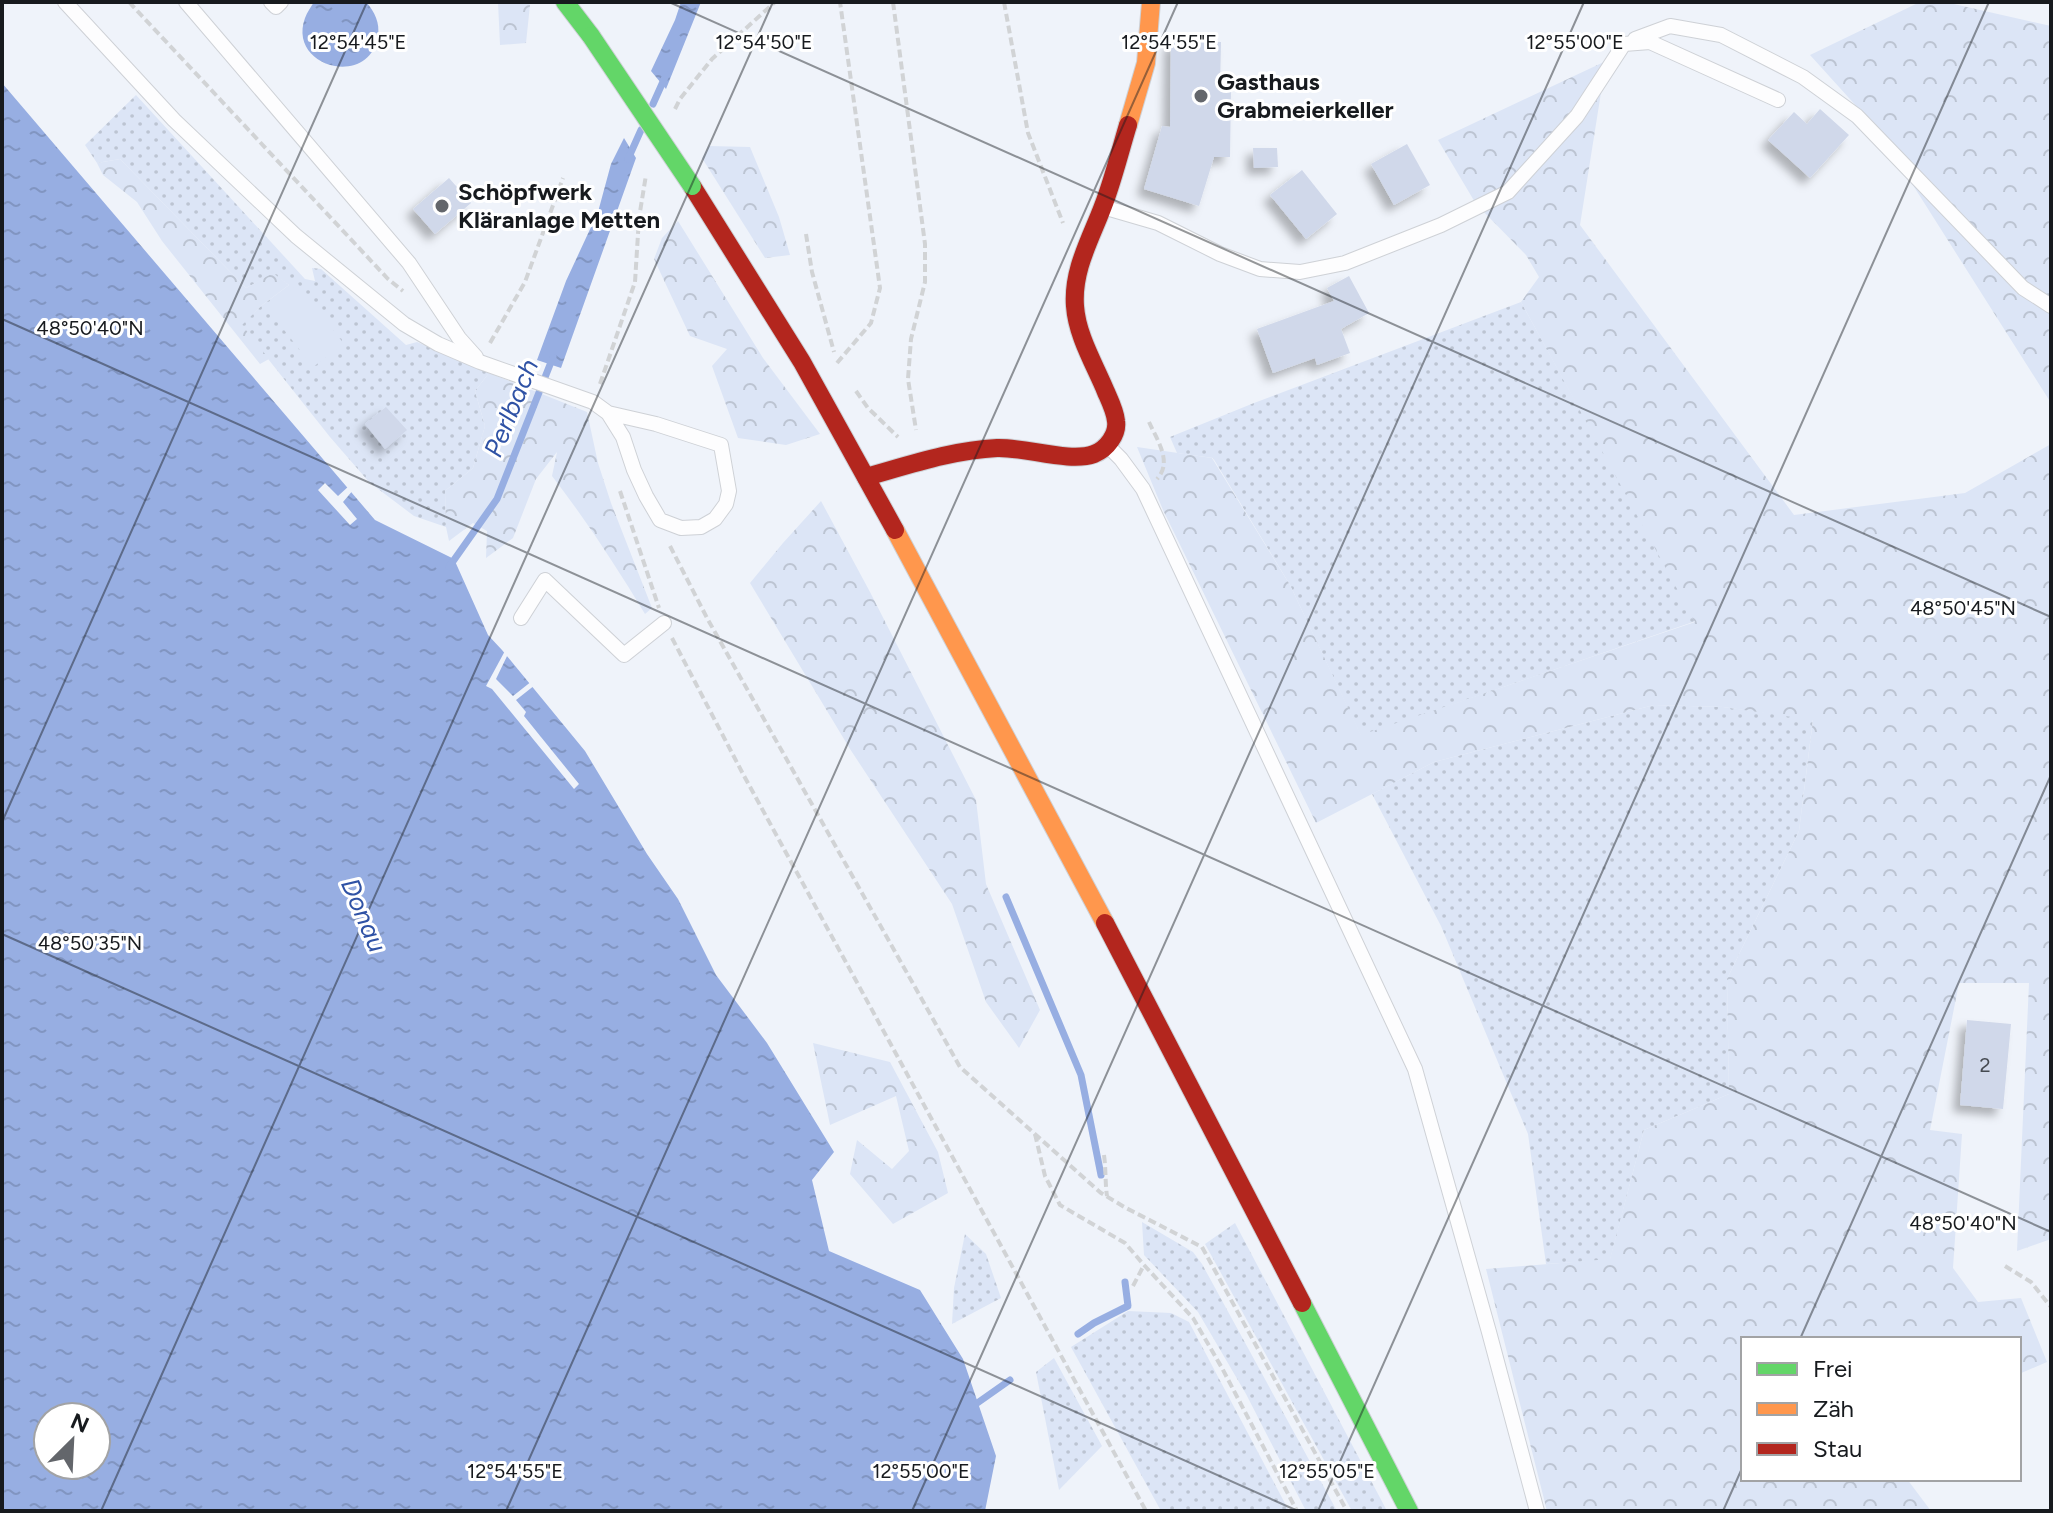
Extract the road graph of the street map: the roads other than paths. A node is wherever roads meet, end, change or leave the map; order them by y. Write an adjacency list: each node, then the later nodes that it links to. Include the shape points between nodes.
1 (65, 2): 11 (lane, via 174,120 296,236 404,324)
2 (186, 2): 11 (lane, via 409,263)
3 (271, 2): 4 (lane, via 276,7)
4 (281, 2)
5 (565, 2): 14 (main road, bridge, via 692,186 802,362)
6 (1151, 2): 9 (main road, via 1146,63)
7 (1624, 44): 8 (lane, via 1650,42); 9 (lane, via 1577,116 1508,192 1345,263 1300,272 1260,269 1158,223); 10 (lane, via 1670,26 1721,35 1803,77 1857,116 2023,288)
8 (1778, 100)
9 (1103, 207): 13 (main road, via 1080,264 1075,307 1114,410 1117,425)
10 (2051, 306)
11 (480, 362): 12 (lane, via 593,402)
12 (608, 413): 12 (lane, via 660,520 681,528 701,527 715,519 729,491 721,445)
13 (1108, 446): 14 (main road, via 1080,457 974,450); 18 (lane, via 1143,489 1415,1069)
14 (866, 477): 17 (main road)
15 (521, 618): 16 (lane, via 545,580 624,655)
16 (664, 623)
17 (1409, 1511)
18 (1537, 1511)

